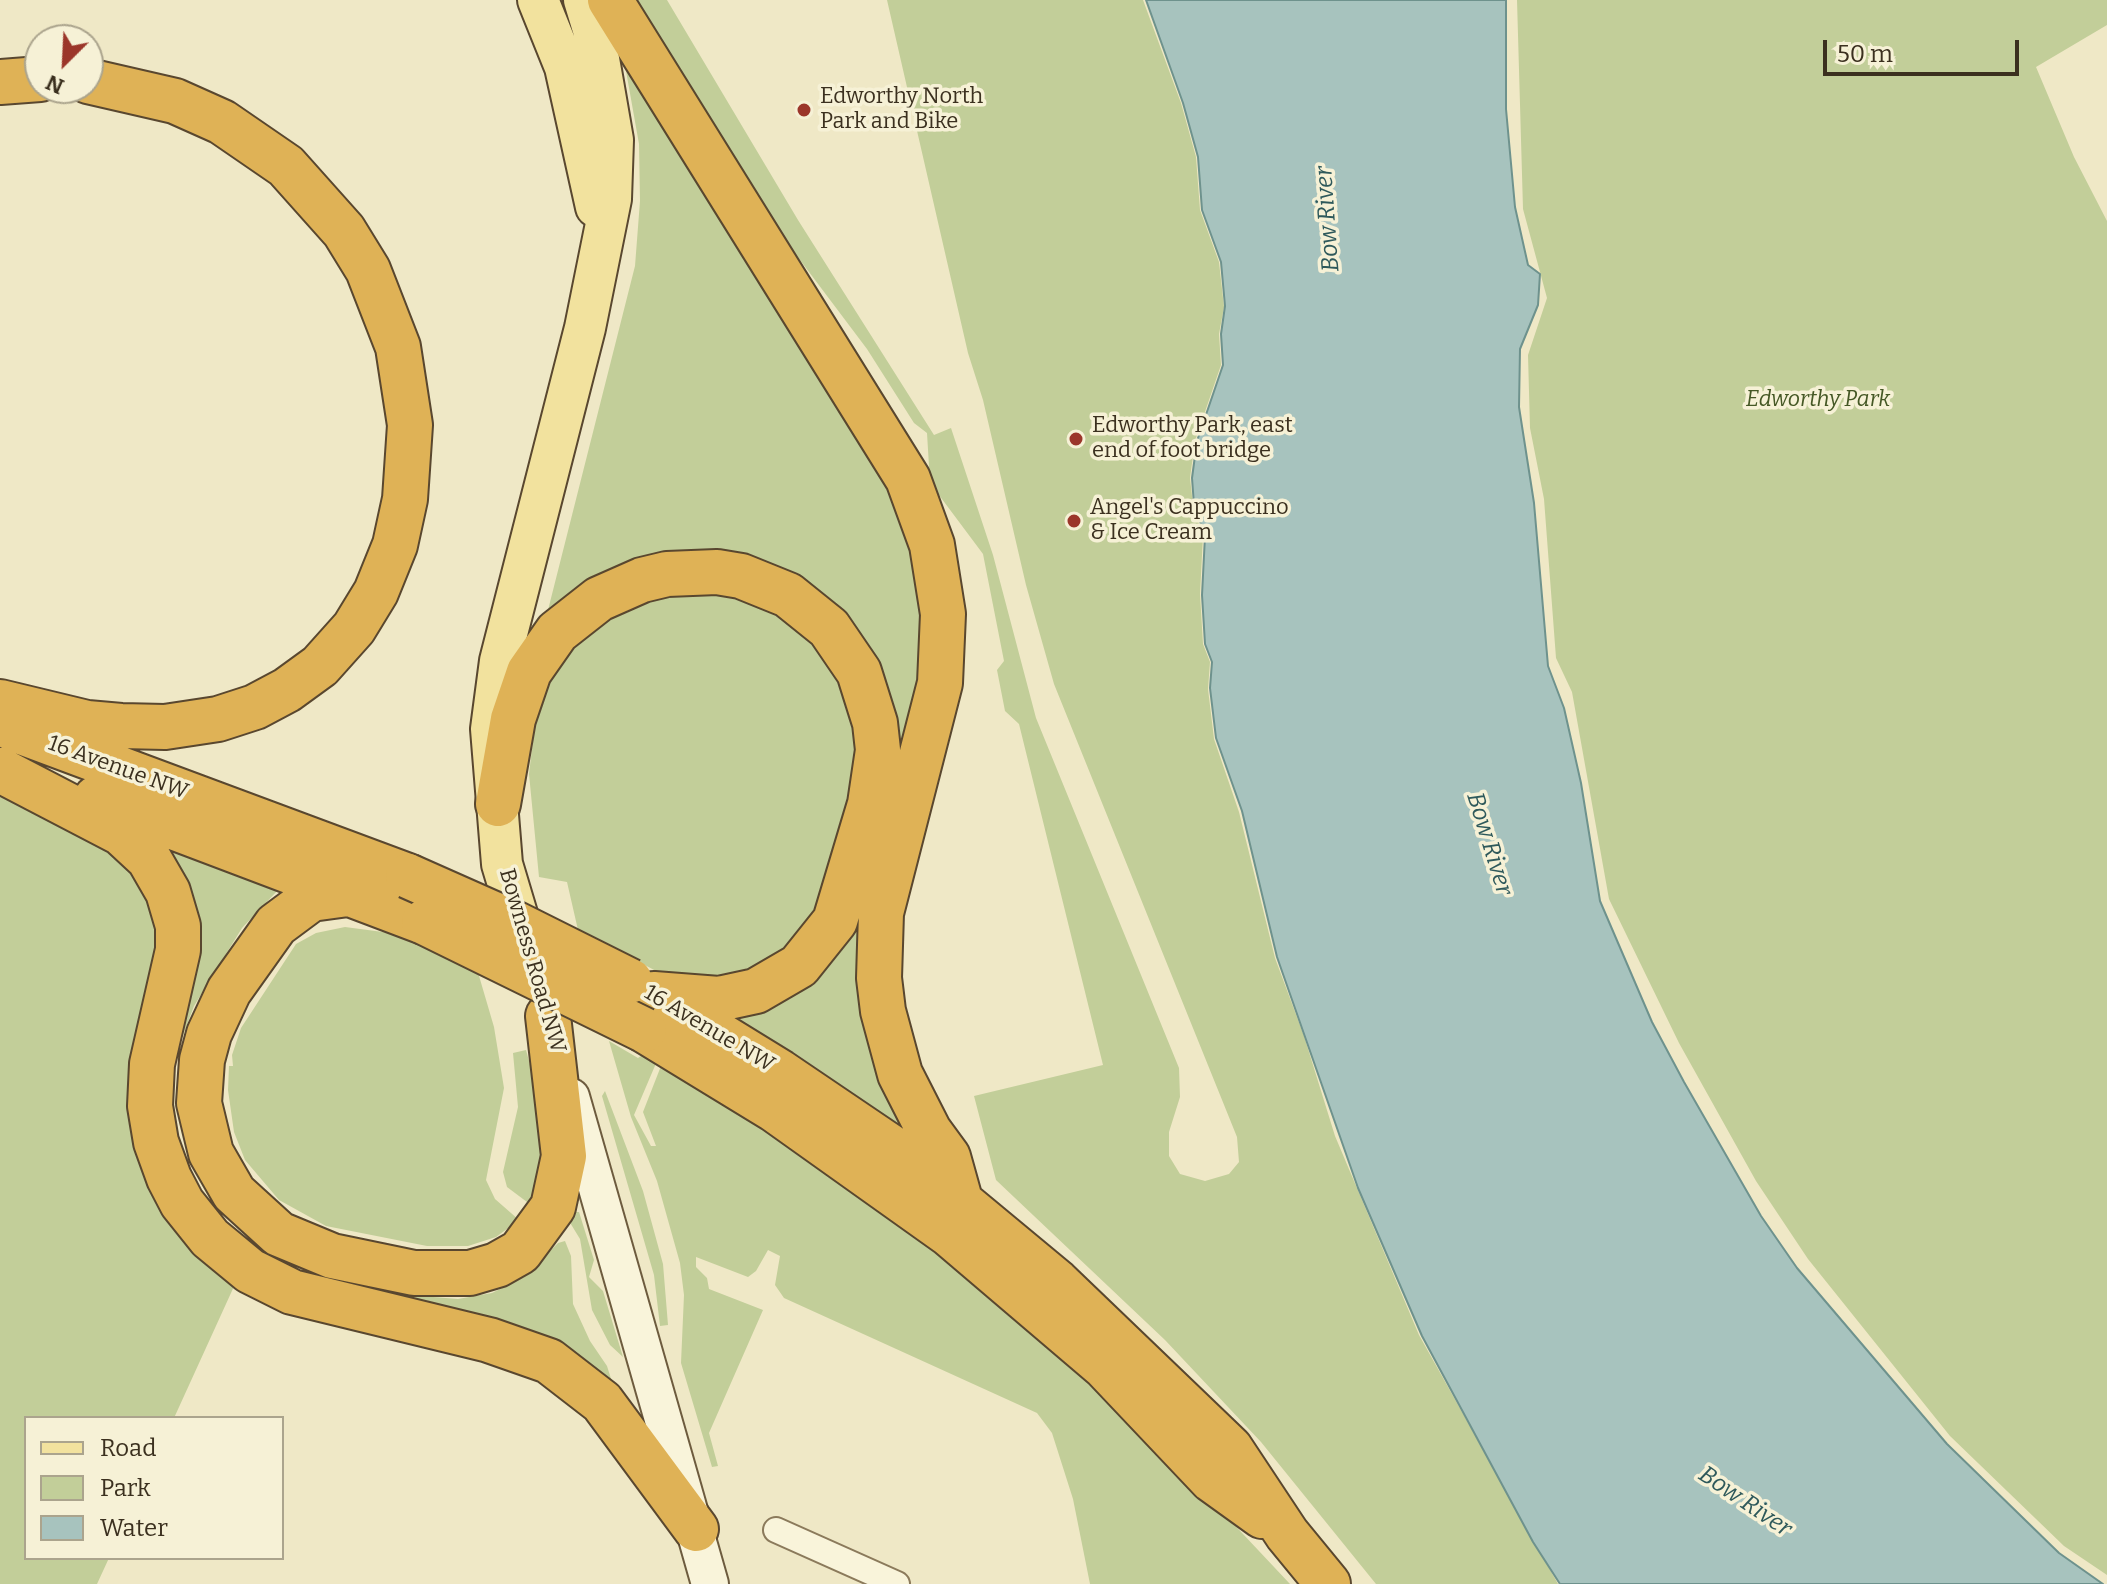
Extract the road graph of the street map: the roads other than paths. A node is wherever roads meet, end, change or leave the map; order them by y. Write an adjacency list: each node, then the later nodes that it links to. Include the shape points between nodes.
1 (538, 0): 7 (main road, Bowness Road NW, via 565,67)
2 (584, 0): 7 (main road, Bowness Road NW, via 613,140 611,199)
3 (610, 0): 16 (highway, via 908,479 932,545 943,614 940,683 881,913 879,978 900,1074 948,1157)
4 (24, 80): 5 (highway)
5 (0, 82)
6 (104, 85): 8 (highway, via 175,101 222,122 286,166 344,231 368,270 398,347 410,425 405,499 395,545 354,628 320,666 255,707 165,727 87,723)
7 (602, 234): 12 (main road, Bowness Road NW, via 585,328 500,661 491,729)
8 (0, 702)
9 (0, 725): 14 (highway, 16 Avenue NW, bridge, via 408,876 514,923)
10 (0, 763): 13 (highway, 16 Avenue NW)
11 (0, 770): 17 (highway, via 121,833 149,859 168,892 178,926 178,950 153,1056 150,1106 169,1178 210,1238 250,1271 292,1292 489,1340 549,1361 602,1402)
12 (498, 804): 14 (highway, via 513,719 529,672 557,632 599,599 667,574 717,572 788,595 829,628 859,672 878,750 870,804 835,921 799,966 756,991 719,999); 15 (main road, Bowness Road NW, via 502,864)
13 (355, 893): 14 (highway, 16 Avenue NW, bridge); 15 (highway, via 311,899 276,925 229,991 202,1060 199,1103 211,1153 234,1193 279,1234 350,1261 435,1275 485,1269 520,1252 553,1207 564,1156)
14 (643, 1002): 16 (highway, 16 Avenue NW, via 836,1109); 19 (highway, 16 Avenue NW, via 775,1110 949,1234 1105,1367 1212,1480)
15 (548, 1016): 17 (street, Bowness Road NW)
16 (960, 1200): 19 (highway, 16 Avenue NW, via 1057,1282 1230,1448)
17 (696, 1529): 20 (street, Bowness Road NW)
18 (776, 1530): 21 (street)
19 (1287, 1534): 22 (highway, 16 Avenue NW)
20 (710, 1584)
21 (897, 1584)
22 (1328, 1584)

